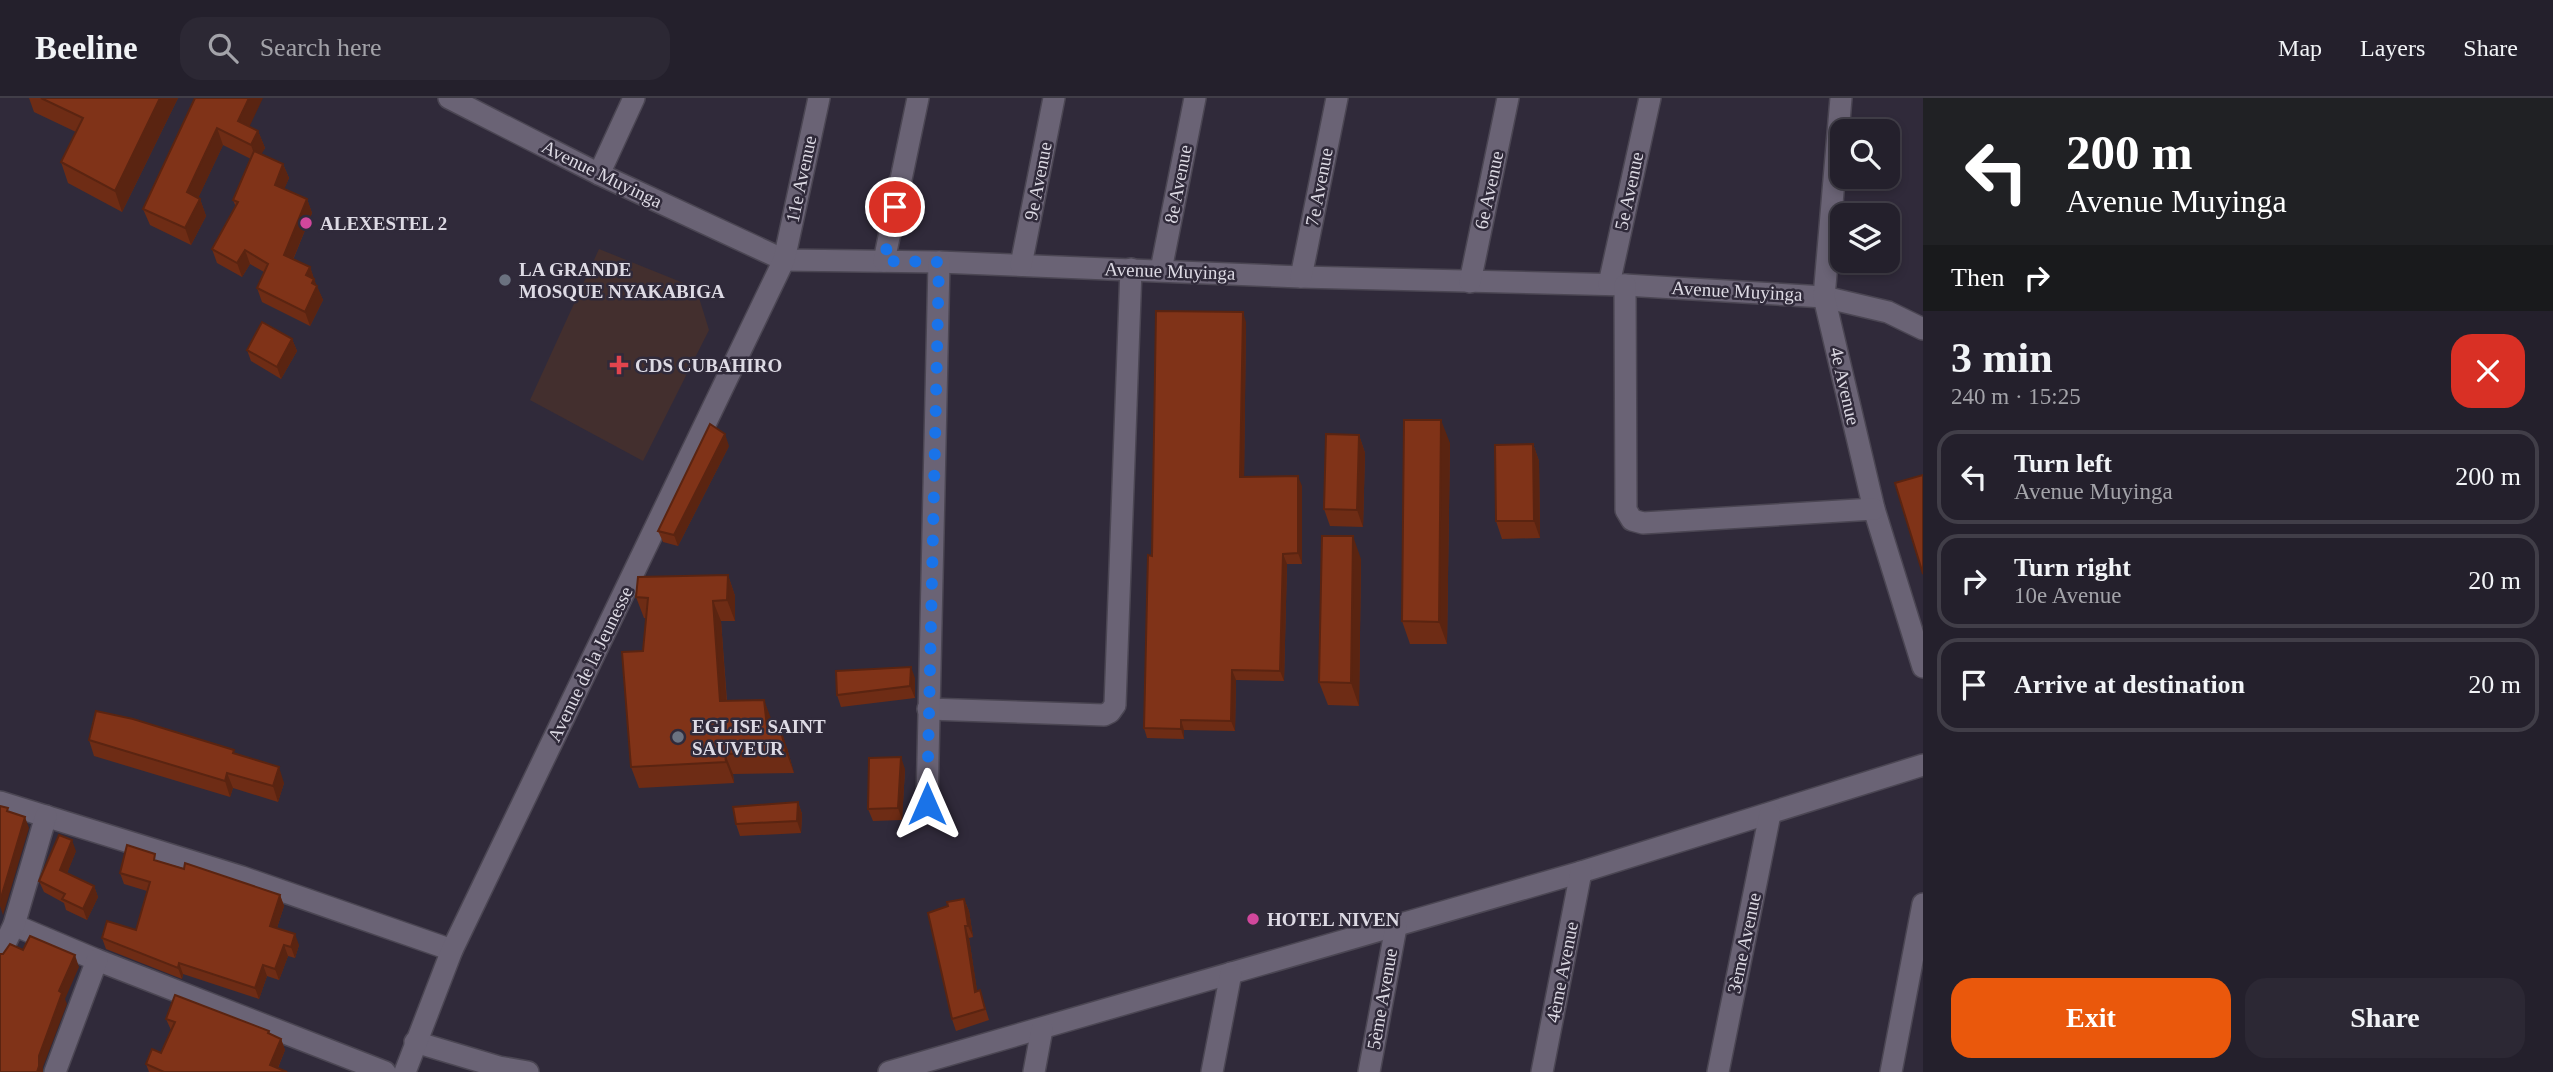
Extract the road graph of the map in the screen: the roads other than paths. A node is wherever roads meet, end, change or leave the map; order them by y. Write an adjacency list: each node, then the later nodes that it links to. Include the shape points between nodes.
1 (449, 98): 11 (street, Avenue Muyinga)
2 (634, 98): 12 (street)
3 (819, 98): 13 (street, 11e Avenue)
4 (918, 98): 14 (street)
5 (1054, 98): 16 (street, 9e Avenue)
6 (1195, 98): 18 (street, 8e Avenue)
7 (1337, 98): 19 (street, 7e Avenue)
8 (1508, 98): 20 (street, 6e Avenue)
9 (1650, 98): 21 (street, 5e Avenue)
10 (1841, 98): 22 (street, 4e Avenue)
11 (484, 105): 12 (street, Avenue Muyinga)
12 (599, 174): 13 (street, Avenue Muyinga)
13 (784, 260): 14 (street, Avenue Muyinga); 36 (street, Avenue de la Jeunesse)
14 (884, 261): 15 (street, Avenue Muyinga)
15 (939, 262): 16 (street, Avenue Muyinga); 26 (street)
16 (1021, 265): 17 (street, Avenue Muyinga)
17 (1131, 269): 18 (street, Avenue Muyinga); 26 (street, via 1115,705 1104,715)
18 (1161, 270): 19 (street, Avenue Muyinga)
19 (1301, 277): 20 (street, Avenue Muyinga)
20 (1470, 282): 21 (street, Avenue Muyinga)
21 (1617, 285): 22 (street, Avenue Muyinga); 24 (street, 5e Avenue, via 1626,510 1632,520)
22 (1824, 297): 23 (street, Avenue Muyinga, via 1888,312); 24 (street, 4e Avenue)
23 (1923, 329)
24 (1874, 509): 25 (street, 4e Avenue)
25 (1922, 663)
26 (928, 709): 29 (street)
27 (1923, 765): 30 (street)
28 (0, 802): 31 (street)
29 (927, 804)
30 (1770, 814): 32 (street); 51 (street, 3ème Avenue)
31 (46, 816): 34 (street); 36 (street, via 242,877)
32 (1581, 872): 35 (street); 50 (street, 4ème Avenue)
33 (1923, 904): 52 (street)
34 (14, 925): 37 (street); 38 (street)
35 (1396, 927): 39 (street); 49 (street, 5ème Avenue)
36 (452, 950): 41 (street, Avenue de la Jeunesse)
37 (0, 954)
38 (97, 960): 42 (street); 43 (street)
39 (1231, 973): 40 (street); 48 (street)
40 (1042, 1029): 46 (street); 47 (street)
41 (415, 1042): 44 (street, Avenue de la Jeunesse); 45 (street)
42 (55, 1072)
43 (385, 1072)
44 (405, 1072)
45 (528, 1072)
46 (889, 1072)
47 (1034, 1072)
48 (1212, 1072)
49 (1369, 1072)
50 (1542, 1072)
51 (1718, 1072)
52 (1891, 1072)

